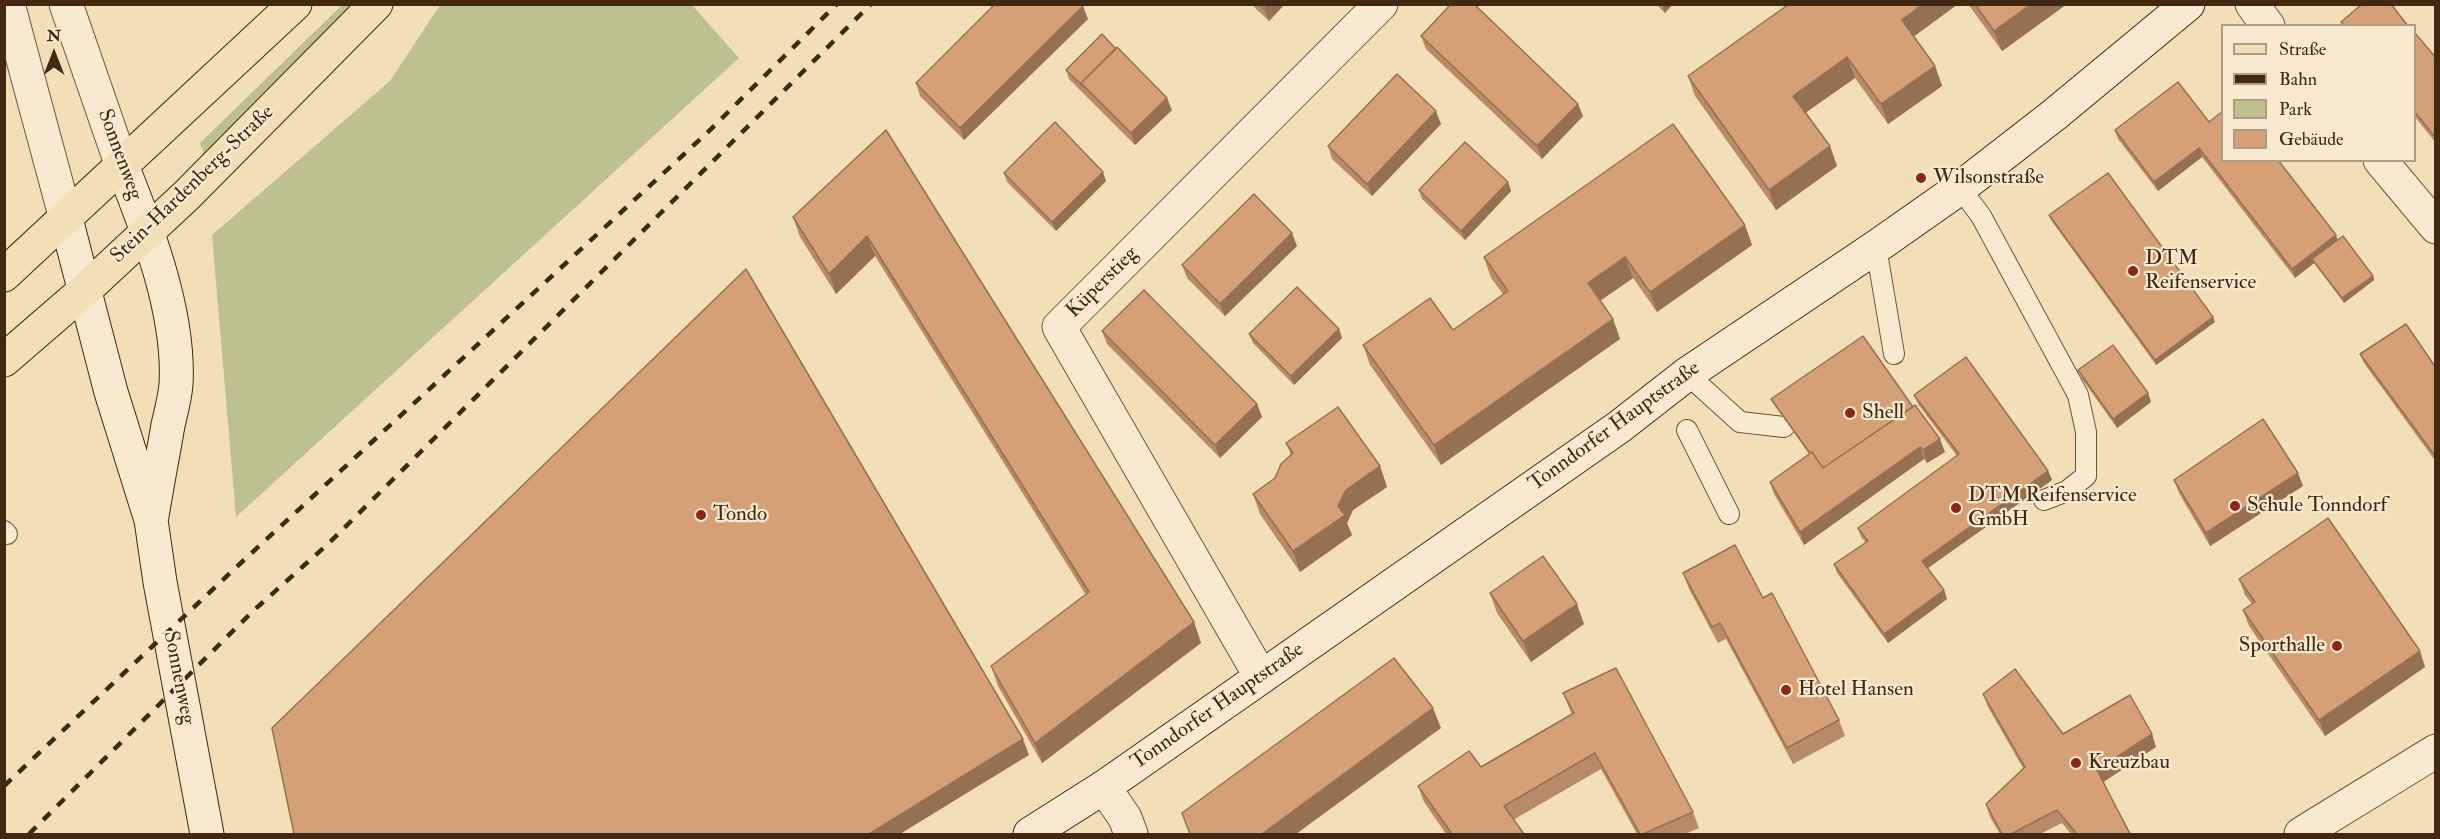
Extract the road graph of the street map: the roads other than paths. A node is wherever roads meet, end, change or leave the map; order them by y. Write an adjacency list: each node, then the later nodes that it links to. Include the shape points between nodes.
1 (66, 4): 10 (main road, Sonnenweg)
2 (295, 4): 10 (main road)
3 (376, 4): 14 (main road, Stein-Hardenberg-Straße)
4 (1381, 4): 26 (main road, Küperstieg, via 1059,327)
5 (2188, 4): 11 (main road, Tonndorfer Hauptstraße)
6 (2252, 4): 8 (main road)
7 (14, 6): 12 (main road, Sonnenweg)
8 (2267, 24)
9 (2382, 162): 13 (main road)
10 (122, 166): 12 (main road); 14 (main road, Sonnenweg)
11 (1959, 188): 15 (main road, Tonndorfer Hauptstraße); 23 (lane, via 1981,216 2078,395 2086,432 2085,476 2067,491)
12 (66, 219): 16 (main road); 17 (main road, Sonnenweg)
13 (2436, 227)
14 (147, 231): 17 (main road, Stein-Hardenberg-Straße); 25 (main road, Sonnenweg, via 169,310 176,384)
15 (1876, 247): 18 (lane); 20 (main road, Tonndorfer Hauptstraße)
16 (4, 275)
17 (85, 290): 19 (main road, Stein-Hardenberg-Straße); 25 (main road, Sonnenweg, via 111,392)
18 (1894, 354)
19 (4, 360)
20 (1687, 374): 21 (lane, via 1740,422); 26 (main road, Tonndorfer Hauptstraße, via 1619,427)
21 (1784, 427)
22 (1687, 430): 24 (lane)
23 (2044, 500)
24 (1729, 514)
25 (151, 520): 29 (main road, Sonnenweg)
26 (1260, 677): 28 (main road, Tonndorfer Hauptstraße)
27 (2436, 751): 32 (main road)
28 (1104, 787): 30 (main road, Tonndorfer Hauptstraße); 31 (main road)
29 (207, 834)
30 (1030, 834)
31 (1131, 834)
32 (2301, 834)

